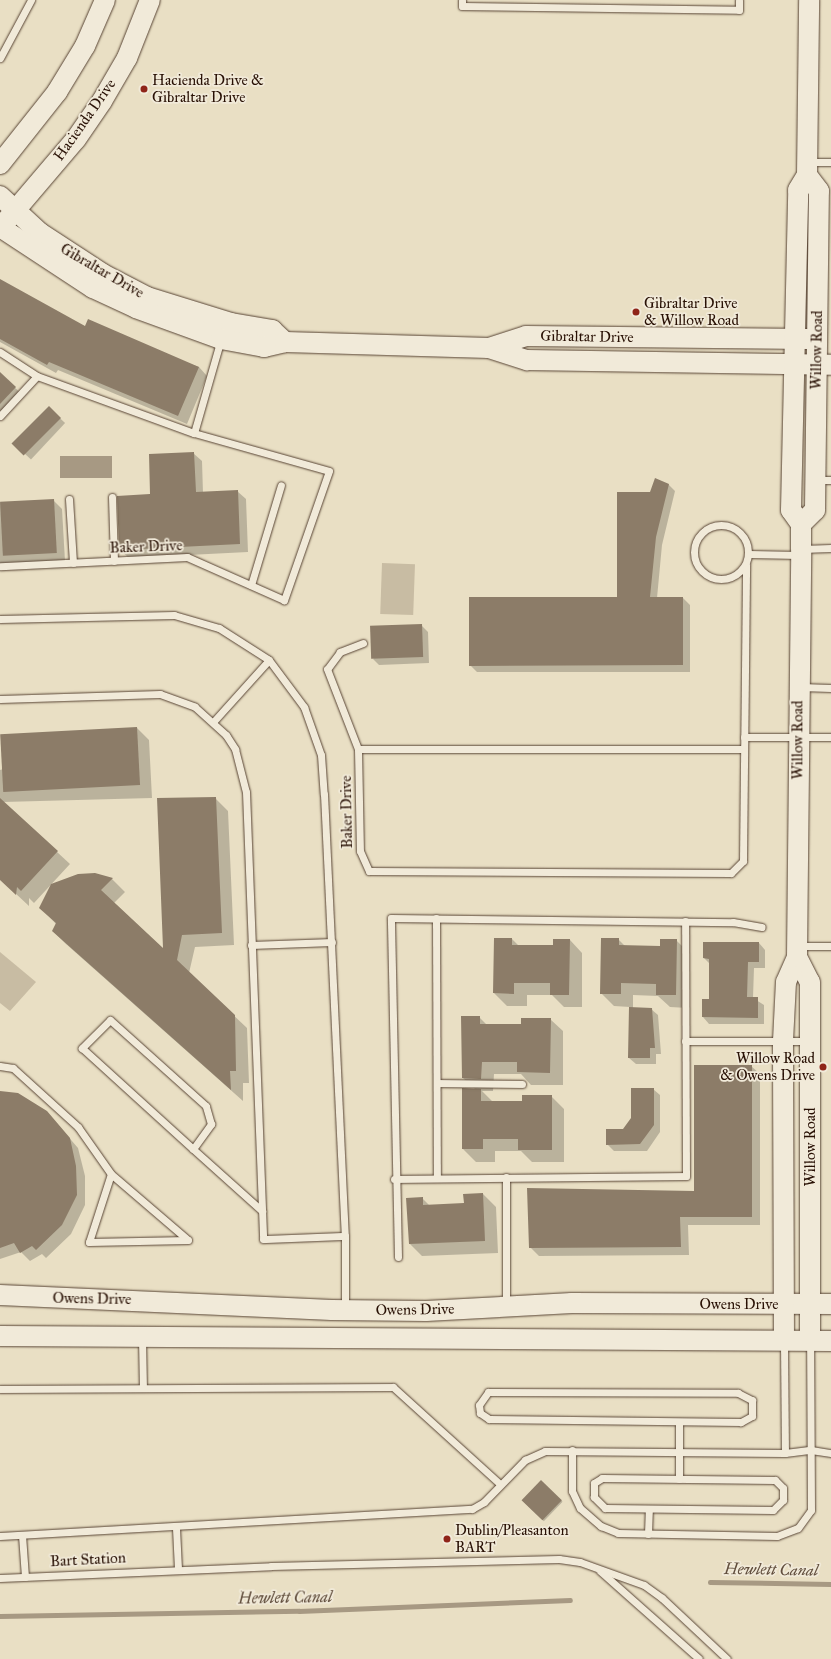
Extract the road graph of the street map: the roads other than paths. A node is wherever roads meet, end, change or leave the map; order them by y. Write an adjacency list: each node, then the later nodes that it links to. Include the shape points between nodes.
1 (31, 0): 7 (lane)
2 (105, 0): 9 (street, via 85,46 57,92)
3 (150, 0): 12 (street, Hacienda Drive, via 127,58 102,101 76,139)
4 (462, 0): 5 (lane, via 462,6 739,10)
5 (739, 0)
6 (809, 0): 10 (street, Willow Road)
7 (0, 58)
8 (831, 162): 10 (lane)
9 (0, 164)
10 (807, 168): 15 (street, Willow Road, via 798,190); 16 (street, Willow Road, via 819,191)
11 (0, 196): 12 (street, Gibraltar Drive)
12 (16, 210): 13 (street, Hacienda Drive); 14 (street, Gibraltar Drive, via 40,233 103,274 147,297)
13 (0, 227): 14 (street, Gibraltar Drive, via 93,288 144,311)
14 (223, 330): 17 (street, Gibraltar Drive, via 264,347 285,342); 23 (lane)
15 (794, 339): 16 (street, Gibraltar Drive); 17 (street, Gibraltar Drive, via 526,336); 19 (street, Willow Road)
16 (824, 339): 20 (street, Willow Road)
17 (489, 348): 19 (street, Gibraltar Drive, via 527,360)
18 (0, 352): 21 (lane)
19 (794, 365): 20 (street, Gibraltar Drive); 28 (street, Willow Road, via 791,510)
20 (824, 365): 24 (street, Willow Road)
21 (37, 376): 22 (lane); 23 (lane)
22 (0, 416)
23 (194, 433): 36 (lane, Baker Drive, via 329,471 284,600)
24 (823, 480): 28 (street, Willow Road, via 815,510)
25 (282, 485): 36 (lane)
26 (112, 497): 32 (lane)
27 (69, 499): 33 (lane)
28 (801, 524): 30 (street, Willow Road)
29 (831, 548): 30 (lane)
30 (801, 552): 31 (lane); 40 (street, Willow Road)
31 (749, 554): 34 (lane); 34 (lane, via 743,535 726,525 706,529 694,547 696,564 708,576 729,579)
32 (114, 561): 33 (lane, Baker Drive); 36 (lane, Baker Drive, via 187,557)
33 (73, 563): 35 (lane, Baker Drive)
34 (746, 565): 44 (lane)
35 (0, 566)
36 (251, 585)
37 (0, 619): 39 (lane, via 174,615 219,628)
38 (363, 644): 47 (lane, via 340,652 327,669)
39 (269, 660): 43 (lane); 52 (lane, via 304,707 321,755)
40 (798, 687): 41 (lane); 45 (street, Willow Road)
41 (831, 688)
42 (0, 699): 43 (lane, via 160,694 195,707)
43 (214, 721): 53 (lane, via 234,749 246,792)
44 (744, 737): 45 (lane); 48 (lane)
45 (798, 737): 46 (lane); 55 (street, Willow Road)
46 (831, 737)
47 (358, 749): 48 (lane); 48 (lane, Baker Drive, via 360,851 369,871 731,872 743,861)
48 (744, 749)
49 (436, 918): 50 (lane); 60 (lane); 66 (lane, via 391,918)
50 (685, 921): 51 (lane, via 733,922); 57 (lane)
51 (762, 927)
52 (332, 942): 53 (lane); 68 (lane)
53 (251, 945): 67 (lane)
54 (831, 946): 55 (lane)
55 (797, 952): 56 (street, Willow Road, via 810,982); 58 (street, Willow Road, via 786,982)
56 (810, 1040): 58 (lane); 73 (street, Willow Road)
57 (685, 1041): 58 (lane); 64 (lane, via 686,1176)
58 (783, 1041): 72 (street, Willow Road)
59 (0, 1066): 63 (lane, via 13,1068 78,1127)
60 (437, 1083): 61 (lane); 65 (lane)
61 (522, 1084)
62 (193, 1149): 62 (lane, via 211,1124 206,1106 110,1020 82,1048); 67 (lane)
63 (111, 1174): 63 (lane, via 89,1242 188,1240 170,1225)
64 (506, 1177): 65 (lane); 74 (lane)
65 (437, 1178): 66 (lane)
66 (394, 1179): 69 (lane)
67 (262, 1211): 68 (lane, via 263,1239)
68 (345, 1236): 75 (lane)
69 (398, 1257)
70 (0, 1295): 75 (street, Owens Drive)
71 (831, 1304): 73 (street, Owens Drive)
72 (783, 1305): 73 (street, Owens Drive); 74 (street, Owens Drive); 78 (street, Willow Road)
73 (810, 1305): 79 (street, Willow Road)
74 (506, 1306): 75 (street, Owens Drive)
75 (345, 1310)
76 (0, 1336): 77 (street, Owens Drive)
77 (142, 1336): 78 (street, Owens Drive); 81 (lane)
78 (784, 1339): 79 (street, Owens Drive); 87 (lane)
79 (810, 1340): 80 (street, Owens Drive); 85 (lane)
80 (831, 1341)
81 (143, 1388): 82 (lane); 90 (lane, via 393,1387)
82 (0, 1389)
83 (679, 1422): 83 (lane, via 741,1422 752,1416 752,1400 738,1393 488,1392 479,1405 480,1413 489,1419); 86 (lane)
84 (572, 1450): 86 (lane); 90 (lane, via 534,1455); 93 (lane, via 572,1491 580,1508 601,1526 618,1533)
85 (811, 1450): 87 (lane); 88 (lane); 93 (lane, via 811,1510 798,1528 777,1536)
86 (679, 1451): 87 (lane); 89 (lane)
87 (785, 1453)
88 (831, 1453)
89 (679, 1479): 91 (lane, via 602,1478 594,1483 594,1497 605,1508); 91 (lane, via 775,1480 783,1488 783,1500 773,1510)
90 (500, 1484): 92 (lane, via 484,1502 472,1509 251,1519)
91 (649, 1509): 93 (lane)
92 (176, 1528): 94 (lane); 97 (lane)
93 (648, 1534)
94 (22, 1535): 95 (lane); 98 (lane)
95 (0, 1536)
96 (595, 1567): 97 (lane, Bart Station, via 539,1559); 100 (lane); 101 (lane, Bart Station, via 644,1585 662,1598)
97 (178, 1569): 98 (lane, Bart Station)
98 (24, 1576): 99 (lane, Bart Station)
99 (0, 1578)
100 (700, 1659)
101 (728, 1659)

